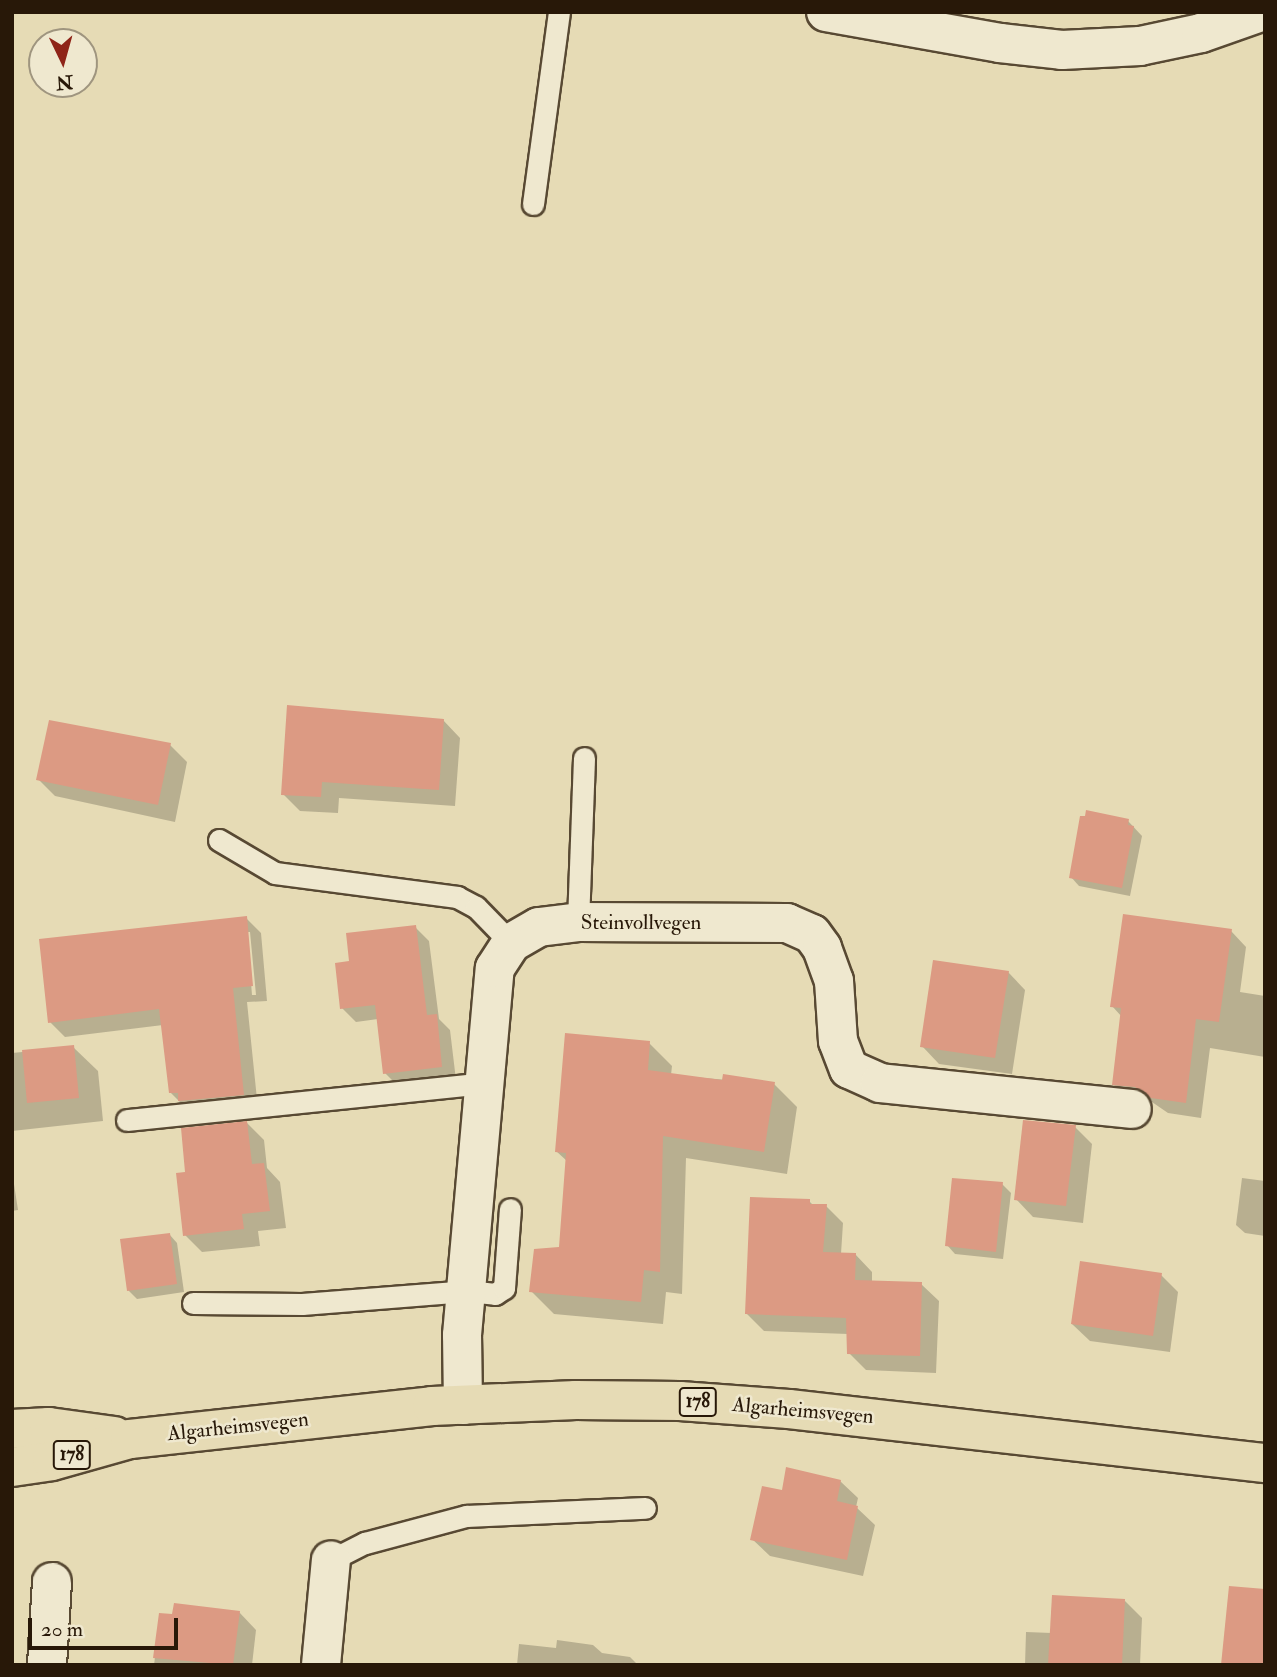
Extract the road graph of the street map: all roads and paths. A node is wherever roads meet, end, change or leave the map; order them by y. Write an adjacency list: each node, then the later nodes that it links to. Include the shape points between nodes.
1 (559, 12): 4 (lane)
2 (826, 12): 3 (street, via 1062,50 1140,46 1201,33)
3 (1261, 12)
4 (533, 204)
5 (584, 758): 7 (lane)
6 (219, 840): 8 (lane, via 275,873 457,897 476,907)
7 (578, 922): 8 (street, Steinvollvegen, via 539,927); 10 (street, Steinvollvegen, via 787,923 812,934 822,948 834,981 838,1041 849,1069 880,1083)
8 (511, 943): 9 (street, via 495,968)
9 (484, 1083): 11 (lane); 13 (street)
10 (1132, 1110)
11 (127, 1120)
12 (510, 1209): 13 (lane, via 504,1288 495,1294)
13 (468, 1291): 14 (lane, via 302,1304); 15 (street, via 462,1335)
14 (193, 1303)
15 (463, 1405): 17 (main road, Algarheimsvegen / 178); 18 (main road, Algarheimsvegen / 178, via 680,1401 960,1426)
16 (12, 1429): 17 (main road, Algarheimsvegen / 178, via 49,1427)
17 (130, 1439): 19 (main road, Algarheimsvegen / 178, via 52,1461)
18 (1265, 1463)
19 (12, 1466)
20 (645, 1508): 21 (lane, via 466,1516 365,1543)
21 (331, 1560): 24 (street)
22 (52, 1581): 23 (street)
23 (47, 1665)
24 (321, 1665)

